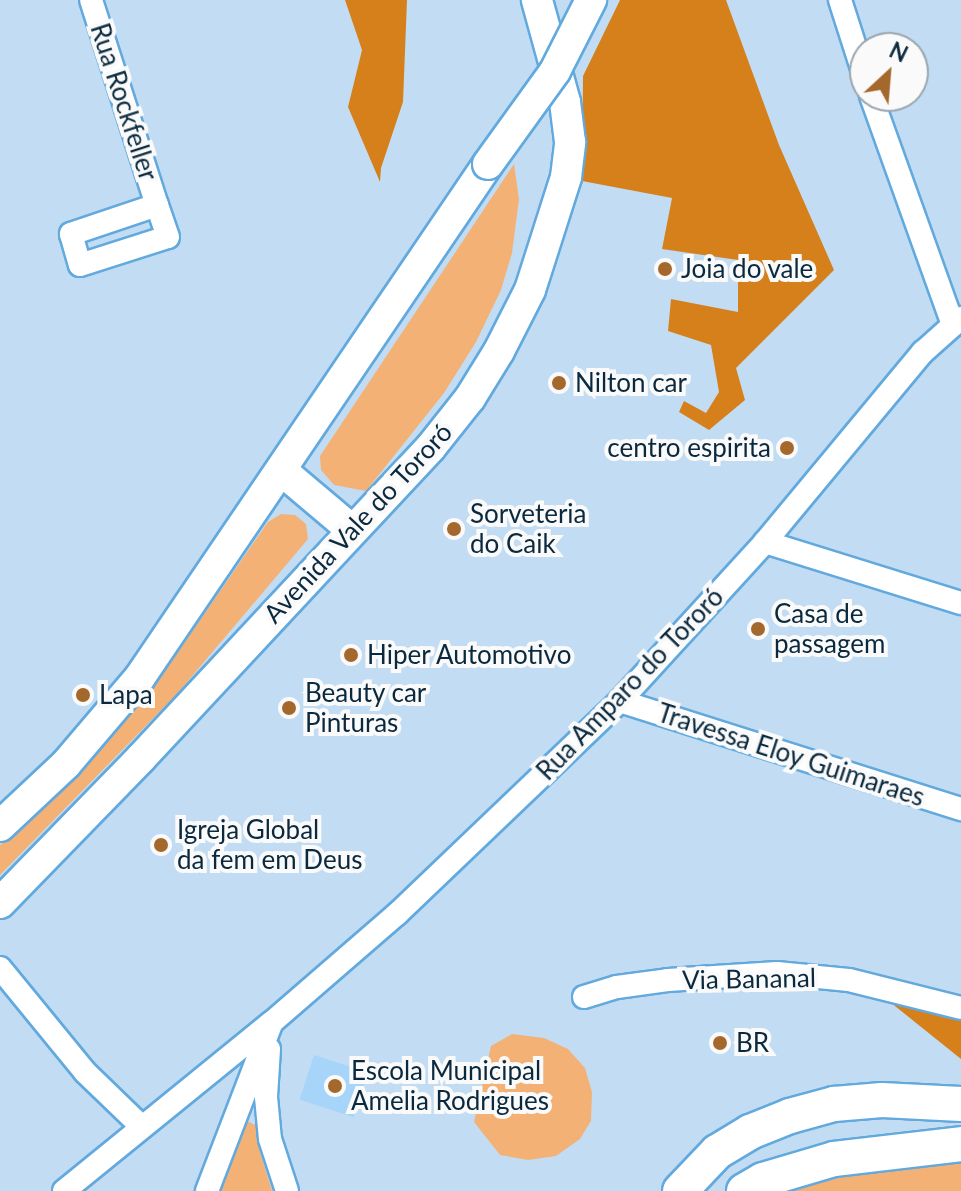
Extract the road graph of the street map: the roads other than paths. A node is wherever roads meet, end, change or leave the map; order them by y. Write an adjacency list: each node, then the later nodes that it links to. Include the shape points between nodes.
1 (91, 0): 7 (street, Rua Rockfeller)
2 (537, 0): 10 (street, Avenida Vale do Tororó, via 565,102 570,142 566,177 530,290 470,398)
3 (591, 0): 9 (street, bridge, via 555,71)
4 (840, 0): 5 (street)
5 (850, 32)
6 (877, 112): 8 (street)
7 (157, 205)
8 (958, 323): 11 (street, Rua Amparo do Tororó, via 923,352)
9 (282, 471): 10 (street); 15 (street, via 140,677 66,764)
10 (352, 530): 16 (street, Avenida Vale do Tororó)
11 (765, 542): 12 (street); 13 (street, Rua Amparo do Tororó)
12 (961, 603)
13 (620, 701): 14 (street, Travessa Eloy Guimaraes); 20 (street, Rua Amparo do Tororó, via 409,903)
14 (961, 809)
15 (0, 826)
16 (0, 903)
17 (0, 968): 22 (street, via 85,1072)
18 (584, 997): 19 (street, Via Bananal, via 656,981 777,973 849,980)
19 (961, 1008)
20 (271, 1023): 22 (street, Rua Amparo do Tororó); 25 (street); 26 (street, via 266,1097 270,1139)
21 (961, 1104): 27 (main road, via 882,1100 834,1104 790,1116 717,1152)
22 (142, 1127): 24 (street, Rua Amparo do Tororó)
23 (961, 1144): 28 (main road, via 834,1159)
24 (64, 1191)
25 (207, 1191)
26 (287, 1191)
27 (680, 1191)
28 (744, 1191)

